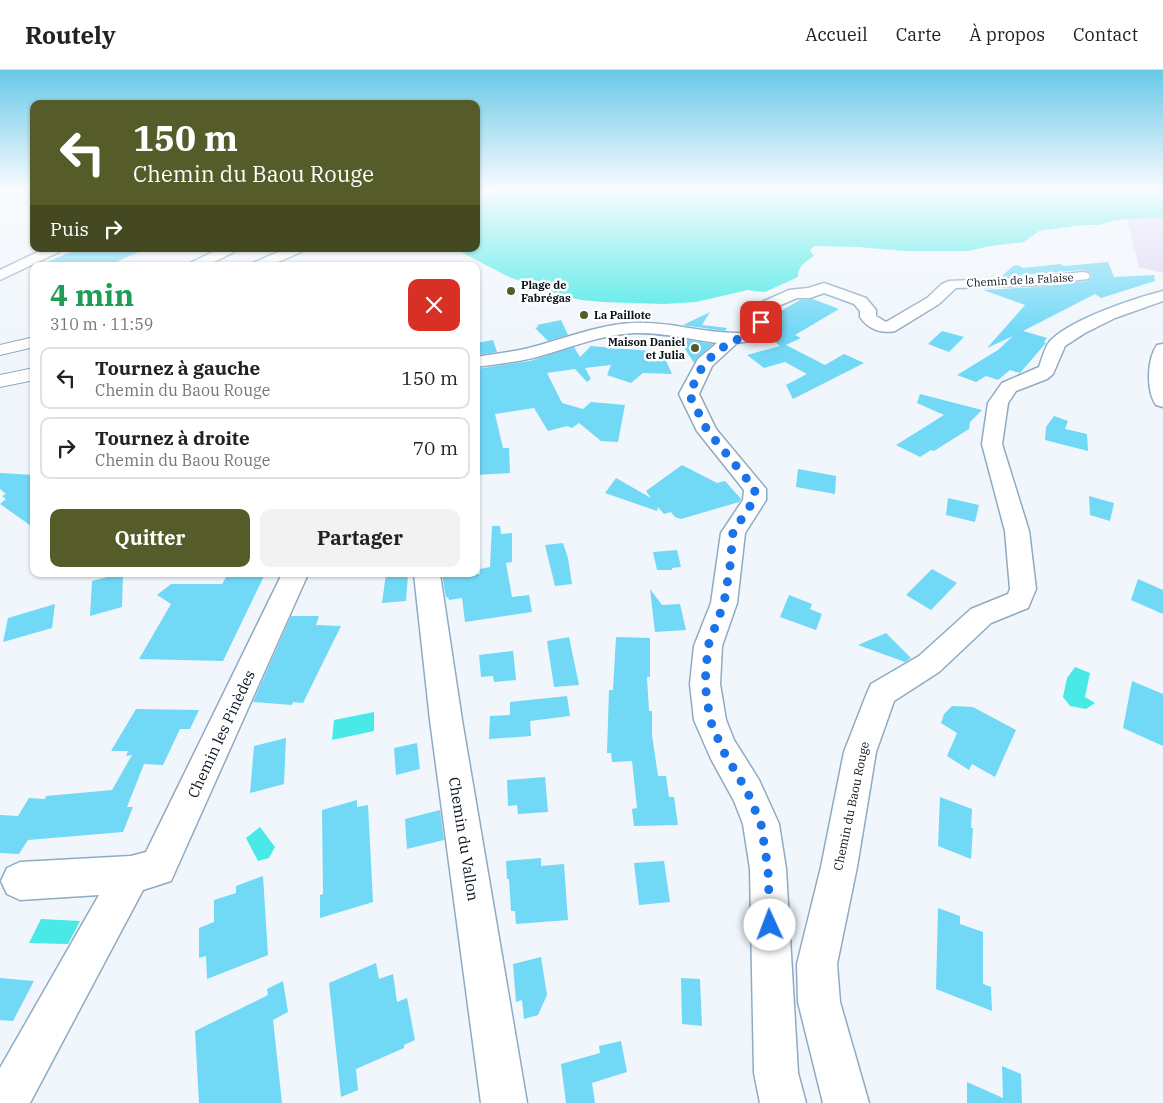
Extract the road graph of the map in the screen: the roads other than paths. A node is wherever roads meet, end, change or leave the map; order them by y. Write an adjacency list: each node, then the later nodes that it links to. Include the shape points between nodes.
1 (48, 252): 6 (street)
2 (223, 252): 4 (street)
3 (289, 252): 5 (street)
4 (203, 262)
5 (267, 262)
6 (0, 276)
7 (1083, 276): 9 (street, Chemin de la Falaise, via 954,284 933,301 889,327 872,322 860,301 824,288 810,294 794,293 768,305 770,314 752,329 750,336)
8 (1163, 296): 23 (street, Chemin du Baou Rouge, via 1109,315 1057,343 1047,370 1010,387 1002,395 992,444 1017,531 1023,588 1018,600 981,616 929,664 882,693 860,752 817,964 819,1002)
9 (738, 339): 14 (street, via 671,330 618,328 534,352); 22 (street, via 704,363 689,394 707,430 755,489 754,500 733,532 724,603 708,646 705,684 710,720 761,824 768,869 776,1073)
10 (0, 342): 11 (street)
11 (30, 342): 13 (street)
12 (1163, 349): 15 (street, via 1158,364)
13 (0, 350)
14 (480, 361)
15 (1163, 401)
16 (294, 577): 18 (street, Chemin les Pinèdes, via 158,868)
17 (427, 577): 21 (street, Chemin du Vallon)
18 (131, 874): 19 (street, Chemin les Pinèdes); 20 (street)
19 (20, 881)
20 (5, 1103)
21 (504, 1103)
22 (784, 1103)
23 (846, 1103)

